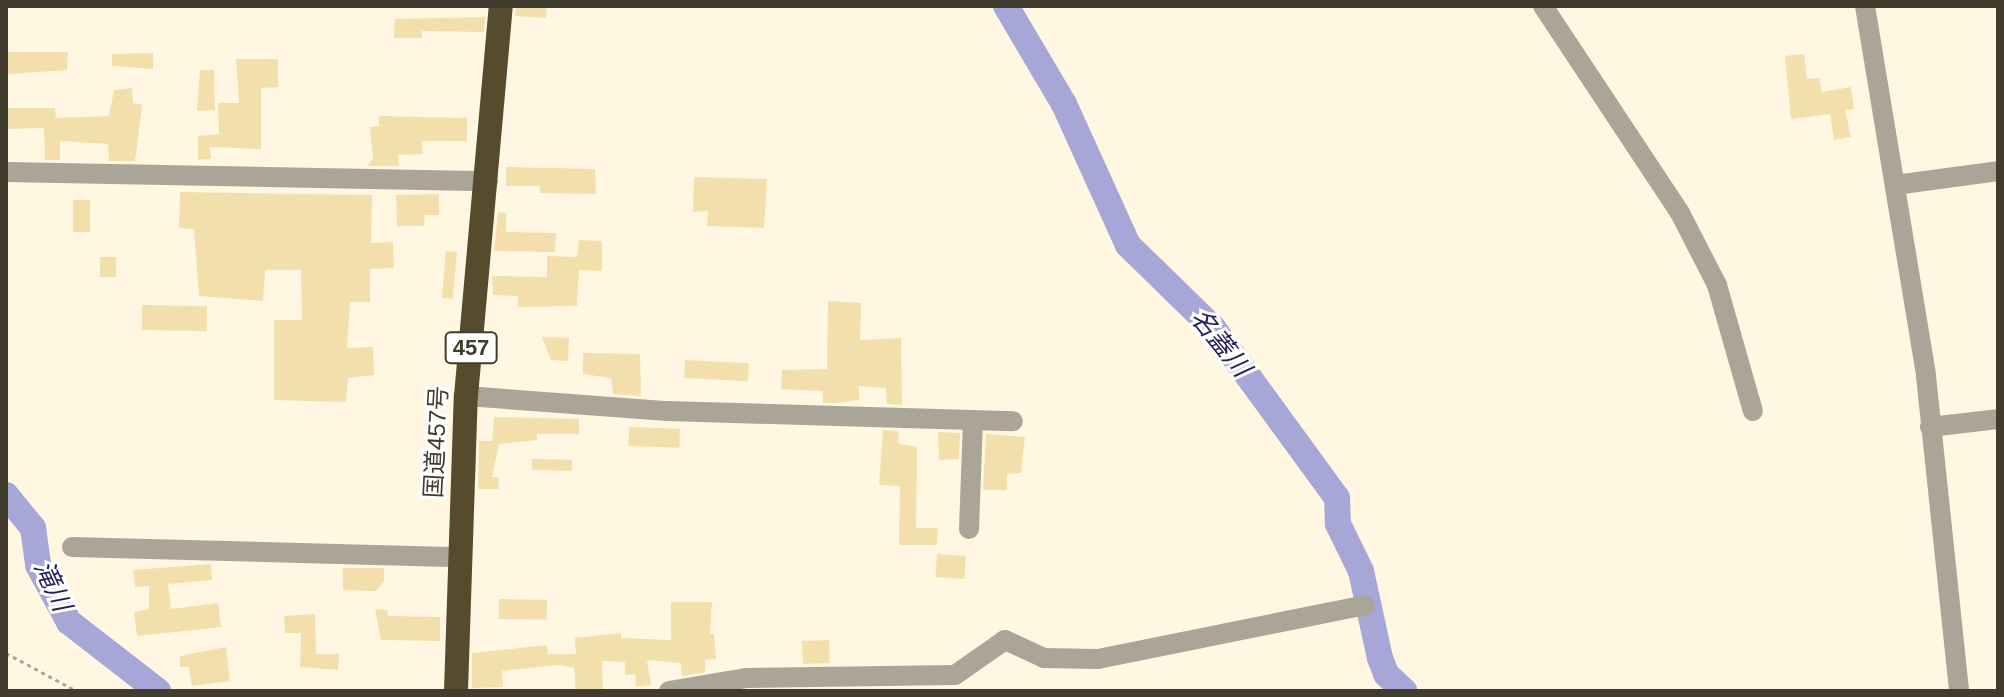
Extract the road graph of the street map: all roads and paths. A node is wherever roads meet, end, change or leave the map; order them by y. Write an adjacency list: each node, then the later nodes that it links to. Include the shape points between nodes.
1 (501, 6): 6 (highway, 国道457号 / 457)
2 (1543, 6): 9 (street, via 1680,213 1717,285)
3 (1865, 6): 7 (street)
4 (1998, 171): 7 (street)
5 (6, 172): 6 (street)
6 (488, 181): 8 (highway, 国道457号 / 457)
7 (1895, 185): 13 (street)
8 (466, 396): 12 (street, via 667,411); 16 (highway, 国道457号 / 457)
9 (1753, 411)
10 (1998, 419): 13 (street)
11 (1013, 421): 12 (street)
12 (973, 422): 14 (street)
13 (1930, 427): 22 (street)
14 (969, 529)
15 (72, 547): 16 (street)
16 (459, 557): 20 (highway, 国道457号 / 457)
17 (1365, 605): 21 (street, via 1098,659 1044,658 1005,640 955,675 747,678)
18 (6, 653): 19 (path)
19 (77, 691)
20 (456, 691)
21 (669, 691)
22 (1959, 691)

